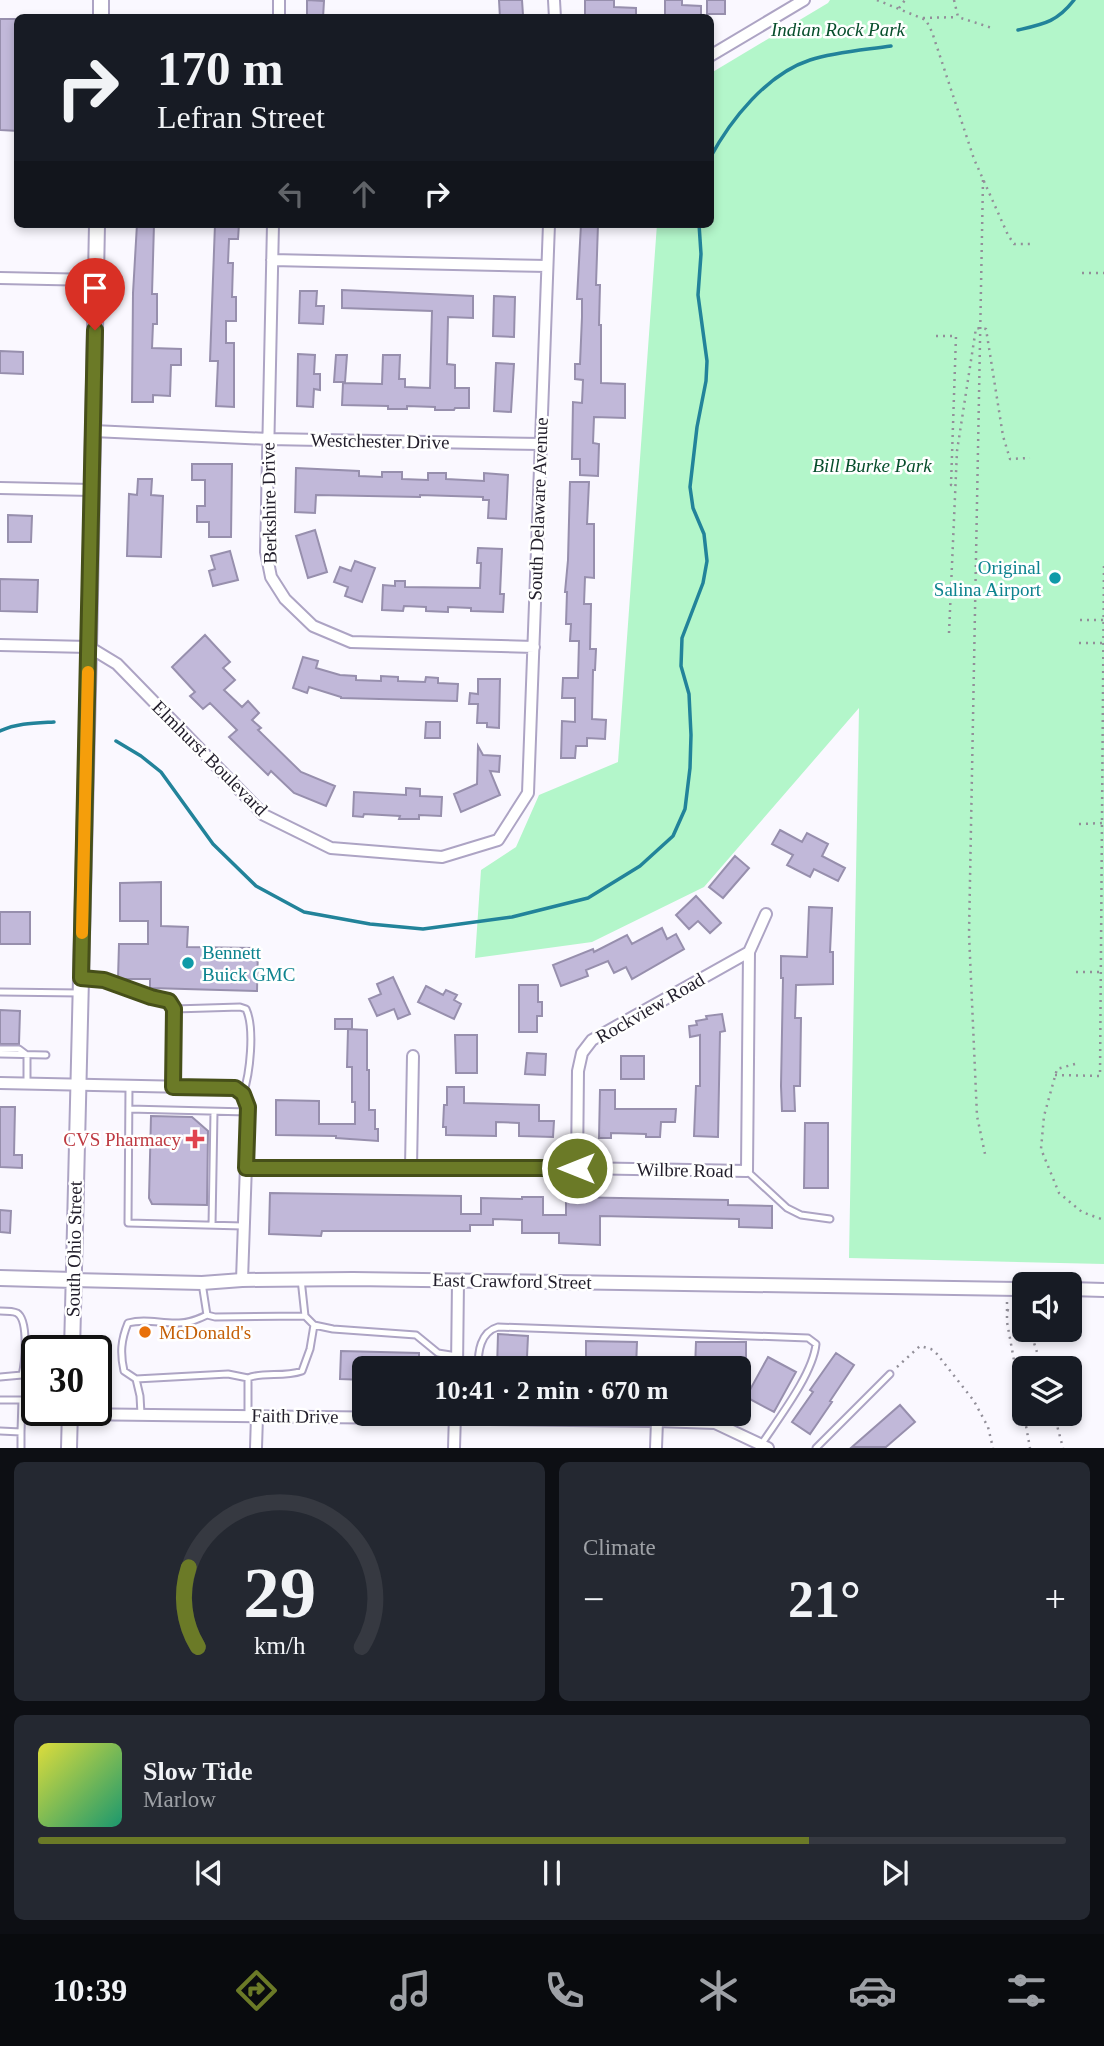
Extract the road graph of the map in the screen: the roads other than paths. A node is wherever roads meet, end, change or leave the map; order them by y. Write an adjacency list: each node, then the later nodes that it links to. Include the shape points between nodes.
1 (804, 0): 2 (street)
2 (714, 54)
3 (97, 228): 9 (main road, South Ohio Street)
4 (273, 228): 6 (street, Berkshire Drive)
5 (549, 228): 7 (street, South Delaware Avenue)
6 (272, 260): 7 (street); 11 (street, Berkshire Drive)
7 (547, 266): 12 (street, South Delaware Avenue)
8 (0, 278): 9 (street)
9 (96, 280): 10 (main road, South Ohio Street)
10 (93, 431): 11 (street, Westchester Drive); 14 (main road, South Ohio Street)
11 (268, 439): 12 (street, Westchester Drive); 17 (street, Berkshire Drive, via 266,552 271,577 285,599 313,626 351,642)
12 (540, 444): 17 (street, South Delaware Avenue)
13 (0, 488): 14 (street)
14 (92, 490): 16 (main road, South Ohio Street)
15 (0, 645): 16 (street)
16 (89, 647): 18 (street, Elmhurst Boulevard, via 117,664 264,815 331,848 442,857 498,840); 21 (main road, South Ohio Street)
17 (534, 647): 18 (street, South Delaware Avenue)
18 (528, 793)
19 (766, 914): 20 (street)
20 (749, 951): 41 (street, Rockview Road, via 592,1040 582,1053 578,1072); 42 (street)
21 (81, 978): 23 (main road, South Ohio Street); 24 (lane, via 104,980 169,1001)
22 (0, 992): 23 (lane)
23 (80, 993): 32 (main road, South Ohio Street)
24 (174, 1009): 34 (lane); 35 (lane, via 246,1009 250,1058 248,1078)
25 (0, 1049): 27 (lane, via 19,1049)
26 (0, 1054): 27 (lane)
27 (27, 1055): 28 (lane); 31 (lane)
28 (46, 1055)
29 (413, 1056): 39 (street)
30 (0, 1083): 31 (street)
31 (27, 1084): 32 (street)
32 (78, 1086): 33 (street); 48 (main road, South Ohio Street)
33 (129, 1086): 34 (street); 36 (lane)
34 (173, 1087): 35 (street)
35 (239, 1091): 38 (street)
36 (129, 1109): 37 (lane); 44 (lane, via 128,1223)
37 (214, 1112): 38 (lane); 44 (lane)
38 (248, 1112): 40 (street)
39 (411, 1167): 40 (street, Wilbre Road); 41 (street, Wilbre Road)
40 (246, 1168): 45 (street)
41 (577, 1168): 42 (street, Wilbre Road)
42 (747, 1171): 43 (lane, via 787,1208)
43 (830, 1219)
44 (212, 1225): 45 (lane)
45 (244, 1226): 49 (street)
46 (0, 1278): 48 (main road, East Crawford Street)
47 (301, 1279): 49 (street, East Crawford Street); 50 (street, East Crawford Street); 57 (lane)
48 (73, 1280): 51 (street, East Crawford Street); 60 (main road, South Ohio Street)
49 (242, 1280): 51 (street, East Crawford Street)
50 (458, 1281): 52 (street, East Crawford Street); 61 (street)
51 (202, 1283): 56 (lane)
52 (1012, 1289)
53 (1082, 1289): 54 (street)
54 (1104, 1290)
55 (0, 1311): 59 (lane, via 22,1318)
56 (207, 1315): 57 (lane); 67 (lane, via 178,1323 140,1319 128,1323 121,1356 124,1371)
57 (305, 1316): 58 (lane)
58 (314, 1325): 61 (lane, via 416,1335 438,1353); 66 (lane, via 302,1371)
59 (23, 1335)
60 (72, 1335)
61 (457, 1356)
62 (478, 1356): 81 (lane, via 489,1329 498,1327 808,1338 817,1345 815,1355)
63 (890, 1374): 87 (lane)
64 (21, 1375): 65 (lane)
65 (0, 1377)
66 (248, 1378): 67 (lane, via 228,1374); 72 (lane)
67 (136, 1379): 71 (lane)
68 (0, 1400): 69 (lane)
69 (21, 1400)
70 (112, 1414): 71 (street, Faith Drive)
71 (141, 1415): 72 (street, Faith Drive)
72 (252, 1416): 73 (street, Faith Drive); 84 (street)
73 (352, 1416)
74 (21, 1426): 80 (lane)
75 (70, 1426): 83 (main road)
76 (455, 1426): 85 (street)
77 (657, 1426): 86 (street)
78 (721, 1426): 81 (street, Faith Drive)
79 (0, 1431): 80 (lane)
80 (21, 1432): 82 (lane)
81 (764, 1446)
82 (21, 1447)
83 (69, 1447)
84 (256, 1447)
85 (454, 1447)
86 (656, 1447)
87 (816, 1447)

